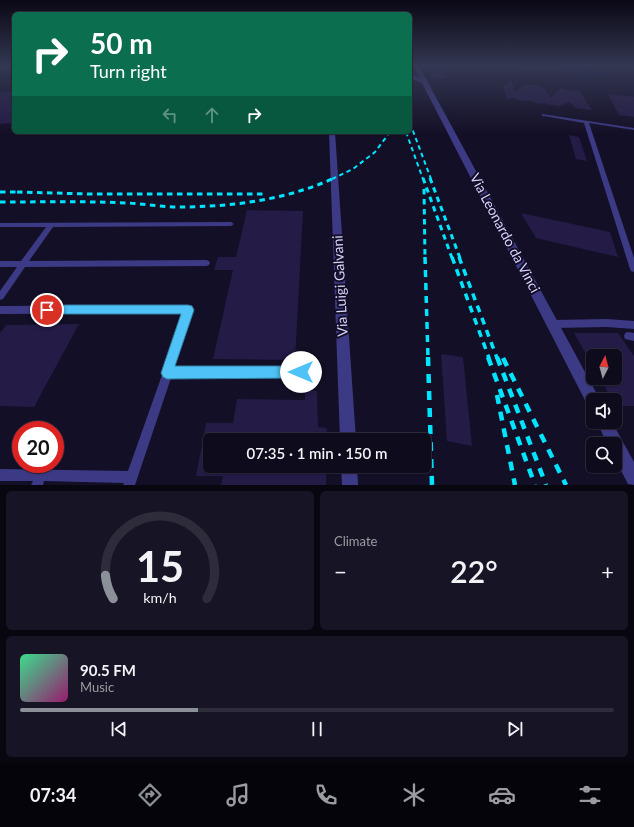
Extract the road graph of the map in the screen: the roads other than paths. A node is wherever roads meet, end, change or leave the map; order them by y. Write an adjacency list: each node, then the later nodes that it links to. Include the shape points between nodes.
1 (428, 89): 15 (street, Via Leonardo da Vinci)
2 (544, 115): 3 (lane)
3 (586, 121): 4 (lane); 12 (lane)
4 (634, 128)
5 (332, 134): 21 (street, Via Luigi Galvani)
6 (231, 224): 8 (lane)
7 (0, 226): 8 (lane)
8 (50, 226): 10 (lane)
9 (0, 264): 10 (lane)
10 (23, 264): 11 (lane); 13 (lane)
11 (206, 264)
12 (634, 269)
13 (0, 297)
14 (0, 310): 18 (lane, via 188,310)
15 (553, 324): 16 (lane); 19 (street, Via Leonardo da Vinci)
16 (634, 325)
17 (301, 372): 18 (lane)
18 (167, 373): 26 (lane)
19 (589, 393)
20 (608, 429): 24 (street)
21 (348, 433)
22 (349, 473): 27 (street)
23 (0, 475): 25 (lane)
24 (634, 478)
25 (39, 480): 26 (lane)
26 (130, 481)
27 (350, 485)

